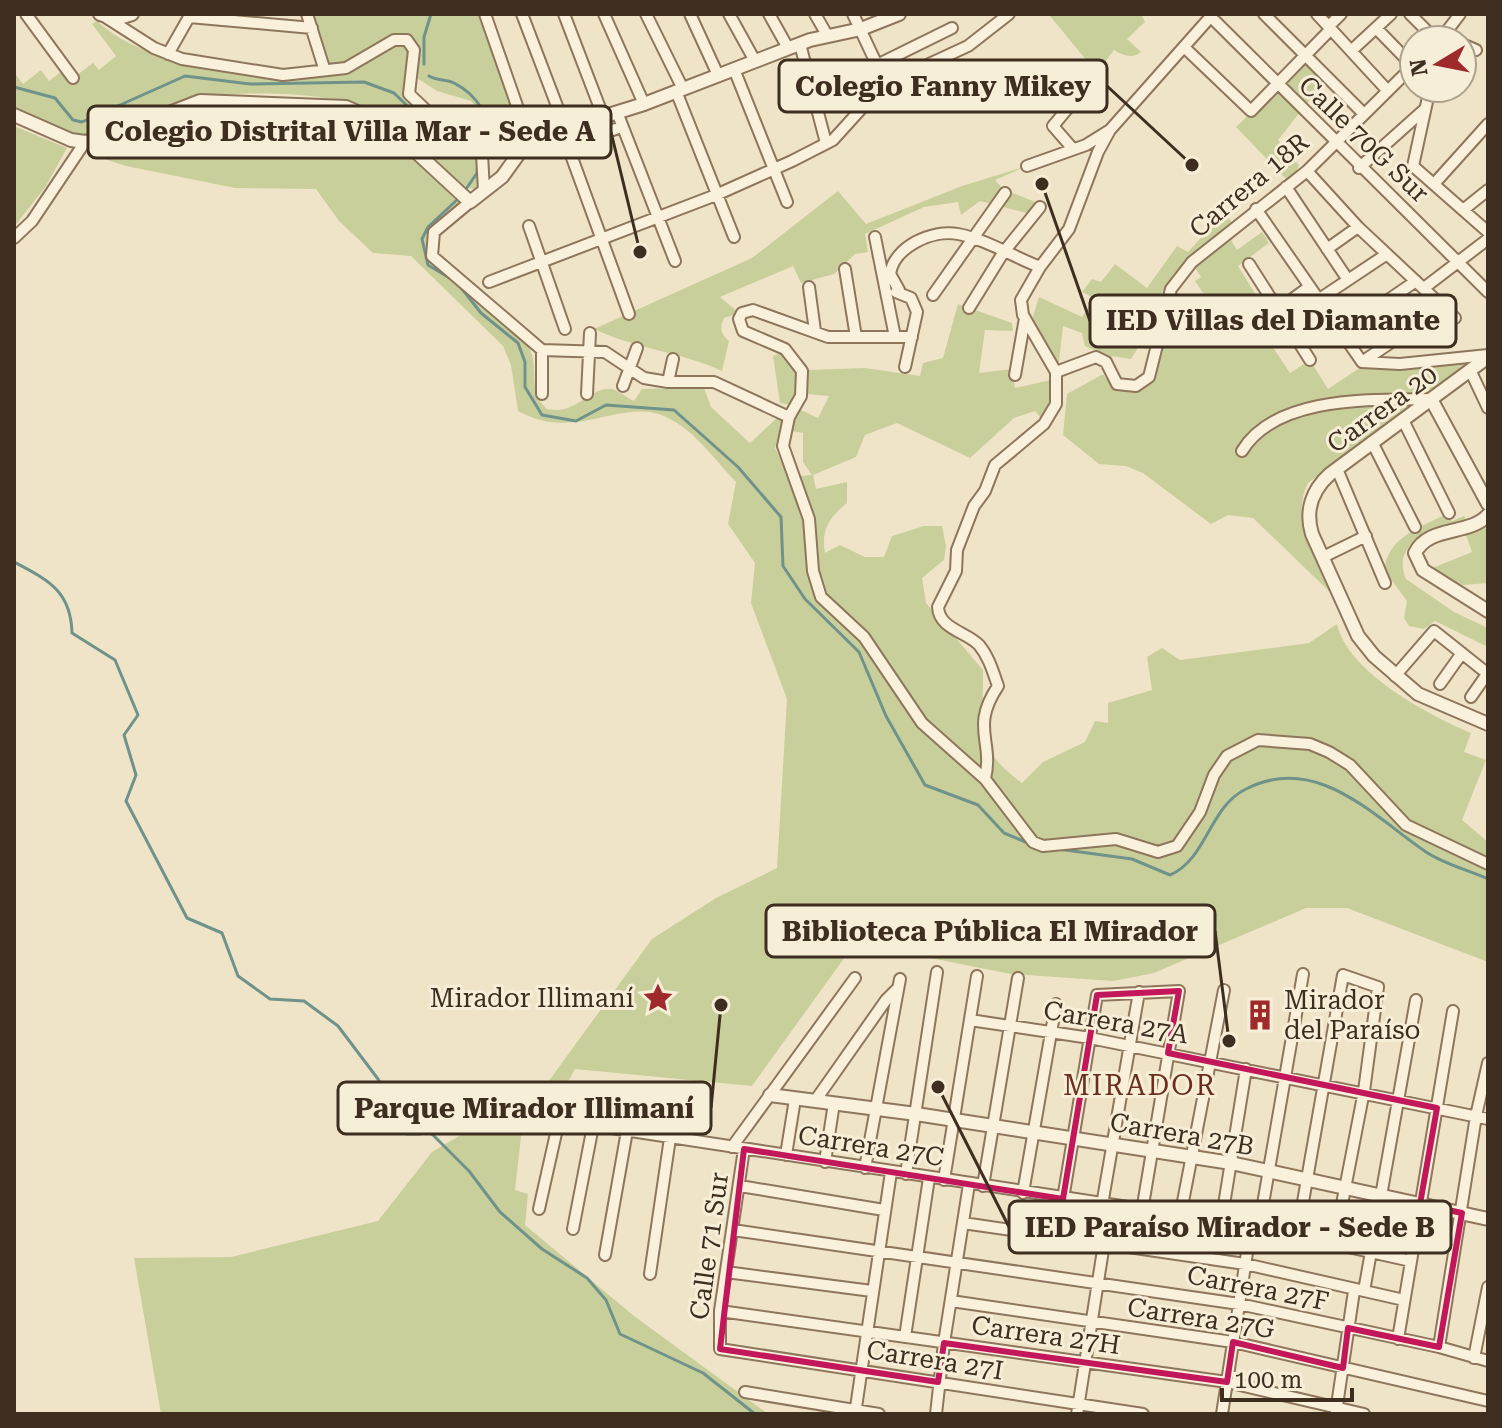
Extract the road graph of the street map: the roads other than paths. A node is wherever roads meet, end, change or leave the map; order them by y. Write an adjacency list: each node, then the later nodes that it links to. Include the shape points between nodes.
1 (26, 14): 39 (street)
2 (307, 14): 23 (street)
3 (485, 14): 59 (street)
4 (522, 14): 54 (street)
5 (564, 14): 52 (street)
6 (604, 14): 46 (street)
7 (646, 14): 44 (street)
8 (690, 14): 38 (street)
9 (729, 14): 34 (street)
10 (769, 14): 28 (street)
11 (815, 14): 27 (street)
12 (853, 14): 26 (street)
13 (899, 14): 26 (street)
14 (1009, 14): 41 (street, via 968,46)
15 (1264, 14): 33 (street)
16 (1317, 14): 22 (street)
17 (1341, 14): 22 (street)
18 (1391, 14): 25 (street)
19 (126, 15): 20 (street)
20 (104, 16): 32 (street)
21 (1212, 16): 29 (street); 42 (street, Calle 70G Sur)
22 (1329, 26): 30 (street); 33 (street)
23 (312, 28): 32 (street, via 189,17); 36 (street)
24 (952, 28): 35 (street)
25 (1376, 28): 30 (street); 31 (street)
26 (861, 29): 27 (street); 35 (street)
27 (827, 35): 28 (street)
28 (794, 46): 34 (street); 60 (street)
29 (1185, 48): 42 (street, via 1251,111); 56 (street)
30 (1351, 51): 45 (street)
31 (1398, 51)
32 (168, 54): 36 (street, via 283,75)
33 (1304, 54): 42 (street); 50 (street)
34 (755, 61): 37 (street)
35 (877, 65): 41 (street)
36 (324, 68): 70 (street, via 346,68 398,39 407,40 414,50 409,94 478,143)
37 (734, 69): 38 (street); 65 (street)
38 (718, 75): 44 (street)
39 (73, 78)
40 (1398, 80): 45 (street, Carrera 18R)
41 (890, 82): 60 (street)
42 (1274, 84): 57 (street, Calle 70G Sur)
43 (1087, 85): 62 (street, via 1053,126)
44 (680, 90): 46 (street); 72 (street)
45 (1387, 90): 50 (street, Carrera 18R)
46 (644, 104): 49 (street)
47 (1427, 104): 48 (street)
48 (1426, 108): 64 (street); 67 (street, via 1413,166)
49 (617, 112): 52 (street); 78 (street)
50 (1363, 113): 57 (street, Carrera 18R)
51 (14, 115): 58 (street)
52 (603, 116): 54 (street)
53 (1488, 124): 67 (street)
54 (565, 127): 59 (street)
55 (616, 129): 61 (street)
56 (1110, 130): 62 (street); 95 (street, via 1069,229)
57 (1334, 141): 64 (street, Calle 70G Sur); 66 (street, Carrera 18R)
58 (85, 142): 73 (street, via 210,99 346,107 395,131); 84 (street, via 32,221)
59 (530, 143): 61 (street); 70 (street)
60 (826, 143): 65 (street)
61 (567, 144): 86 (street)
62 (1073, 149): 63 (street)
63 (1027, 166)
64 (1359, 168): 93 (street, Calle 70G Sur)
65 (774, 170): 72 (street); 74 (street)
66 (1307, 171): 68 (street, Carrera 18R); 80 (street)
67 (1434, 184): 77 (street)
68 (1286, 187): 76 (street, Carrera 18R); 88 (street)
69 (1488, 190): 77 (street)
70 (484, 191): 73 (street)
71 (1005, 193): 85 (street)
72 (716, 195): 78 (street); 82 (street)
73 (463, 196): 122 (street, via 434,232 430,252)
74 (787, 202)
75 (1040, 207): 89 (street)
76 (1256, 209): 101 (street); 130 (street, Carrera 18R, via 1173,284 1146,380 1132,387 1114,381 1106,362 1096,357)
77 (1463, 210): 81 (street)
78 (657, 216): 86 (street); 92 (street)
79 (529, 226): 91 (street)
80 (1358, 227): 88 (street); 90 (street)
81 (1488, 232)
82 (734, 237)
83 (875, 237): 105 (street)
84 (14, 238)
85 (970, 238): 89 (street); 102 (street, via 948,233 902,250 892,261 890,274); 104 (street)
86 (601, 239): 91 (street); 110 (street)
87 (1488, 239): 93 (street)
88 (1327, 249): 97 (street)
89 (1003, 253): 95 (street); 108 (street)
90 (1387, 254): 97 (street); 99 (street)
91 (541, 260): 98 (street); 113 (street)
92 (675, 261)
93 (1460, 261): 99 (street); 103 (street, Calle 70G Sur)
94 (1249, 264): 109 (street)
95 (1040, 267): 111 (street, via 1021,300)
96 (845, 269): 118 (street)
97 (1348, 280): 106 (street)
98 (489, 282)
99 (1420, 284): 107 (street); 117 (street)
100 (809, 287): 114 (street)
101 (1309, 287): 106 (street); 109 (street)
102 (899, 290): 105 (street); 120 (street, via 916,306)
103 (1488, 292)
104 (933, 295)
105 (887, 296): 119 (street)
106 (1318, 300): 117 (street)
107 (1443, 307): 112 (street); 127 (street)
108 (969, 308)
109 (1280, 311): 115 (street); 126 (street)
110 (629, 314)
111 (1025, 318): 130 (street); 132 (street)
112 (1455, 318)
113 (565, 329)
114 (815, 331): 118 (street, via 828,337); 139 (street, via 753,310 739,319 743,331 794,357 803,383)
115 (1247, 332)
116 (590, 333): 123 (street)
117 (1340, 333): 127 (street)
118 (856, 337): 119 (street)
119 (895, 337): 120 (street)
120 (912, 337): 129 (street)
121 (637, 348): 128 (street)
122 (542, 350): 123 (street); 135 (street)
123 (588, 352): 128 (street, via 605,352); 136 (street)
124 (1488, 356): 127 (street); 131 (street, Carrera 20)
125 (673, 359): 133 (street)
126 (1310, 360)
127 (1362, 362)
128 (630, 367): 133 (street, via 644,378); 134 (street)
129 (905, 367)
130 (1056, 372): 158 (street, via 1054,410 995,465 974,506 957,550 956,571 938,607 943,621 978,643 998,686 985,706)
131 (1471, 372): 137 (street, Carrera 20); 138 (street)
132 (1015, 375)
133 (668, 382): 139 (street, via 714,382)
134 (623, 386)
135 (542, 394)
136 (587, 394)
137 (1431, 399): 140 (street, Carrera 20); 142 (street, via 1321,405 1269,425); 144 (street)
138 (1488, 408)
139 (789, 417): 158 (street, via 783,446 809,519 815,583 829,607 864,637 922,723)
140 (1403, 420): 141 (street, Carrera 20); 145 (street)
141 (1372, 442): 143 (street, Carrera 20); 147 (street)
142 (1242, 451)
143 (1337, 469): 148 (street); 149 (street, Carrera 20, via 1310,504 1309,525)
144 (1488, 504)
145 (1449, 513)
146 (1488, 516): 151 (street, via 1429,537 1415,558 1423,570)
147 (1415, 527)
148 (1366, 536): 149 (street); 150 (street)
149 (1323, 557): 154 (street, via 1358,636)
150 (1385, 583)
151 (1488, 611)
152 (1462, 653): 153 (street); 154 (street, via 1434,631); 155 (street)
153 (1488, 674): 156 (street)
154 (1395, 676): 157 (street, via 1430,700)
155 (1440, 684)
156 (1471, 697)
157 (1488, 724)
158 (985, 779): 159 (street, via 1033,842 1068,845 1116,839 1158,852 1177,846 1227,756 1258,740 1310,744 1350,765 1406,825)
159 (1488, 864)
160 (937, 972): 189 (street)
161 (1303, 974): 179 (street)
162 (977, 976): 170 (street)
163 (855, 978): 182 (street)
164 (1018, 978): 171 (street)
165 (1224, 990): 176 (street)
166 (1139, 992): 173 (street, via 1097,995); 174 (street); 175 (street, via 1179,991)
167 (1416, 1000): 183 (street)
168 (1056, 1004): 172 (street)
169 (1453, 1011): 188 (street)
170 (970, 1020): 171 (street, Carrera 27A); 192 (street)
171 (1011, 1026): 172 (street, Carrera 27A); 194 (street)
172 (1049, 1032): 173 (street, Carrera 27A); 196 (street)
173 (1090, 1038): 174 (street, Carrera 27A); 198 (street)
174 (1129, 1045): 175 (street, Carrera 27A); 199 (street)
175 (1168, 1053): 176 (street, Carrera 27A); 201 (street)
176 (1209, 1060): 178 (street, Carrera 27A); 203 (street)
177 (1488, 1063): 190 (street)
178 (1246, 1069): 179 (street, Carrera 27A); 205 (street)
179 (1285, 1076): 180 (street, Carrera 27A); 207 (street)
180 (1323, 1083): 181 (street, Carrera 27A); 181 (street, via 1341,975 1378,987); 212 (street)
181 (1364, 1091): 183 (street, Carrera 27A); 216 (street)
182 (770, 1095): 184 (street, Carrera 27B); 200 (street)
183 (1398, 1098): 188 (street, Carrera 27A); 218 (street)
184 (795, 1099): 185 (street, Carrera 27B); 202 (street)
185 (815, 1101): 186 (street, Carrera 27B); 187 (street, via 898,984)
186 (834, 1103): 187 (street, Carrera 27B); 204 (street)
187 (873, 1108): 189 (street, Carrera 27B); 206 (street)
188 (1437, 1108): 190 (street, Carrera 27A); 220 (street)
189 (916, 1114): 192 (street, Carrera 27B); 209 (street)
190 (1476, 1116): 191 (street, Carrera 27A); 225 (street)
191 (1488, 1119)
192 (954, 1120): 194 (street, Carrera 27B); 211 (street)
193 (593, 1126): 195 (street, Carrera 27C); 222 (street, Carrera 27C, via 559,1120); 231 (street)
194 (993, 1126): 196 (street, Carrera 27B); 215 (street)
195 (627, 1131): 197 (street, Carrera 27C); 238 (street)
196 (1031, 1132): 198 (street, Carrera 27B); 217 (street)
197 (670, 1138): 200 (street, Carrera 27C); 244 (street)
198 (1072, 1138): 199 (street, Carrera 27B); 219 (street)
199 (1111, 1144): 201 (street, Carrera 27B); 221 (street)
200 (738, 1148): 202 (street, Carrera 27C); 214 (street, Calle 71 Sur)
201 (1151, 1150): 203 (street, Carrera 27B); 224 (street)
202 (786, 1155): 204 (street, Carrera 27C)
203 (1192, 1157): 205 (street, Carrera 27B); 226 (street)
204 (825, 1162): 206 (street, Carrera 27C)
205 (1231, 1163): 207 (street, Carrera 27B); 229 (street)
206 (865, 1168): 208 (street, Carrera 27C)
207 (1269, 1171): 212 (street, Carrera 27B); 230 (street)
208 (891, 1172): 209 (street, Carrera 27C); 223 (street)
209 (906, 1174): 210 (street, Carrera 27C)
210 (929, 1178): 211 (street, Carrera 27C); 239 (street)
211 (944, 1180): 213 (street, Carrera 27C)
212 (1307, 1180): 216 (street, Carrera 27B); 233 (street)
213 (969, 1184): 215 (street, Carrera 27C); 228 (street)
214 (740, 1186): 223 (street); 232 (street, Calle 71 Sur)
215 (983, 1186): 217 (street, Carrera 27C)
216 (1346, 1188): 218 (street, Carrera 27B); 235 (street)
217 (1023, 1193): 219 (street, Carrera 27C)
218 (1383, 1196): 220 (street, Carrera 27B); 237 (street)
219 (1063, 1199): 221 (street, Carrera 27C)
220 (1420, 1204): 225 (street, Carrera 27B); 240 (street)
221 (1106, 1206): 224 (street, Carrera 27C); 234 (street)
222 (539, 1209)
223 (884, 1210): 236 (street)
224 (1142, 1211): 226 (street, Carrera 27C)
225 (1462, 1213): 227 (street, Carrera 27B); 260 (street)
226 (1180, 1217): 229 (street, Carrera 27C)
227 (1488, 1219)
228 (963, 1223): 234 (street); 241 (street)
229 (1221, 1223): 230 (street, Carrera 27C)
230 (1255, 1227): 233 (street, Carrera 27C); 242 (street)
231 (573, 1229)
232 (733, 1230): 236 (street, Carrera 27F); 243 (street, Calle 71 Sur)
233 (1297, 1236): 235 (street, Carrera 27C)
234 (1104, 1244): 242 (street); 245 (street)
235 (1334, 1245): 237 (street, Carrera 27C)
236 (878, 1249): 239 (street, Carrera 27F); 247 (street)
237 (1372, 1253): 240 (street, Carrera 27C); 248 (street)
238 (605, 1255)
239 (918, 1256): 241 (street, Carrera 27F); 256 (street)
240 (1411, 1261): 249 (street)
241 (958, 1262): 245 (street, Carrera 27F); 250 (street)
242 (1245, 1264): 248 (street); 251 (street)
243 (726, 1272): 247 (street); 252 (street, Calle 71 Sur)
244 (650, 1274)
245 (1098, 1283): 251 (street, Carrera 27F); 253 (street)
246 (1488, 1287): 262 (street)
247 (872, 1291): 255 (street)
248 (1359, 1291): 249 (street); 254 (street)
249 (1404, 1300): 257 (street)
250 (951, 1301): 253 (street, Carrera 27G); 259 (street)
251 (1239, 1304): 254 (street, Carrera 27F); 258 (street)
252 (720, 1311): 255 (street, Carrera 27H); 261 (street, Calle 71 Sur)
253 (1091, 1323): 258 (street, Carrera 27G); 264 (street)
254 (1348, 1328): 257 (street, Carrera 27F); 265 (street)
255 (865, 1332): 256 (street, Carrera 27H); 266 (street)
256 (905, 1337): 259 (street, Carrera 27H)
257 (1398, 1339): 260 (street, Carrera 27F)
258 (1233, 1342): 265 (street, Carrera 27G); 268 (street)
259 (944, 1343): 264 (street, Carrera 27H); 267 (street)
260 (1439, 1347): 262 (street, Carrera 27F)
261 (720, 1349): 266 (street, Carrera 27I)
262 (1474, 1358): 263 (street, Carrera 27F)
263 (1488, 1361)
264 (1085, 1363): 268 (street, Carrera 27H); 272 (street)
265 (1343, 1368): 270 (street, Carrera 27G); 273 (street)
266 (860, 1371): 267 (street, Carrera 27I); 274 (street)
267 (938, 1382): 272 (street, Carrera 27I); 276 (street)
268 (1227, 1382): 273 (street, Carrera 27H); 278 (street)
269 (745, 1392): 271 (street)
270 (1488, 1401)
271 (817, 1409): 274 (street)
272 (1078, 1410): 277 (street, Carrera 27I)
273 (1336, 1411): 279 (street, Carrera 27H)
274 (855, 1412): 275 (street)
275 (879, 1414)
276 (936, 1414)
277 (1143, 1414)
278 (1222, 1414)
279 (1364, 1414)

